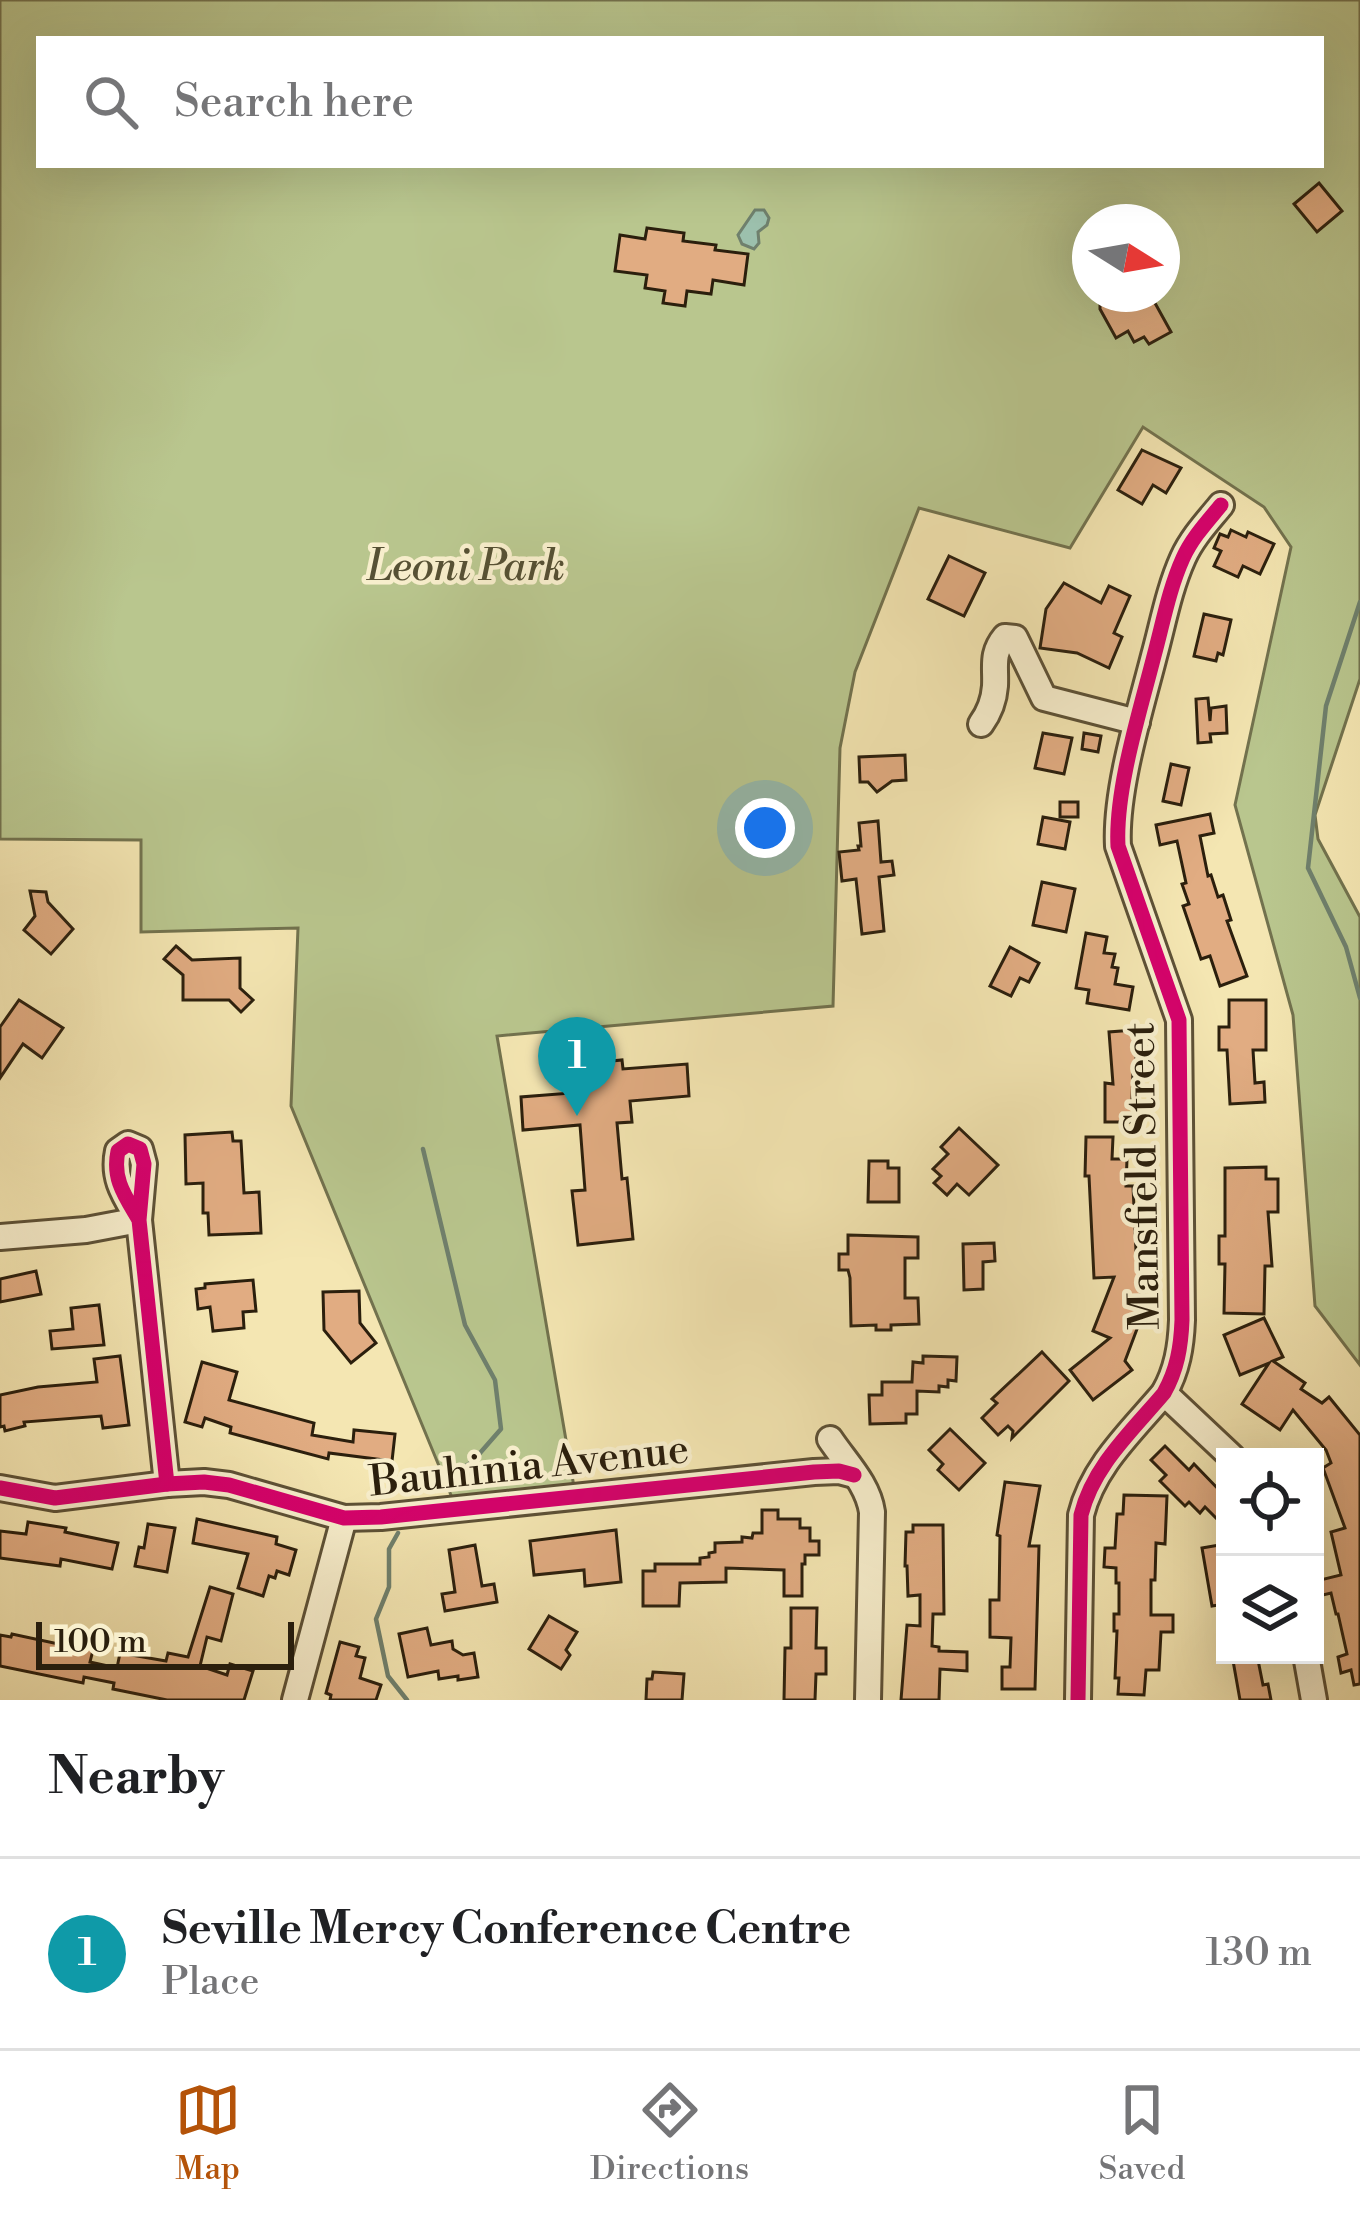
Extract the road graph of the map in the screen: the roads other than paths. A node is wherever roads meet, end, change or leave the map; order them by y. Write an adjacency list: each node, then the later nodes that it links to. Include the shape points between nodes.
1 (1221, 506): 2 (street, Mansfield Street, via 1184,554)
2 (1137, 722): 3 (street, via 1044,698 1016,638 1005,638); 5 (street, Mansfield Street, via 1118,846 1174,1000 1180,1044 1181,1342)
3 (981, 724)
4 (0, 1237): 9 (street, via 139,1220)
5 (1164, 1394): 7 (street); 15 (street, Mansfield Street, via 1102,1465 1085,1498)
6 (830, 1439): 8 (street)
7 (1222, 1448)
8 (854, 1475): 11 (street, Bauhinia Avenue, via 814,1472); 14 (street, via 872,1512)
9 (166, 1484): 10 (street, Bauhinia Avenue, via 55,1498); 11 (street, Bauhinia Avenue, via 216,1483)
10 (0, 1488)
11 (344, 1518): 13 (street)
12 (1308, 1664): 16 (street)
13 (296, 1700)
14 (868, 1700)
15 (1078, 1700)
16 (1314, 1700)

